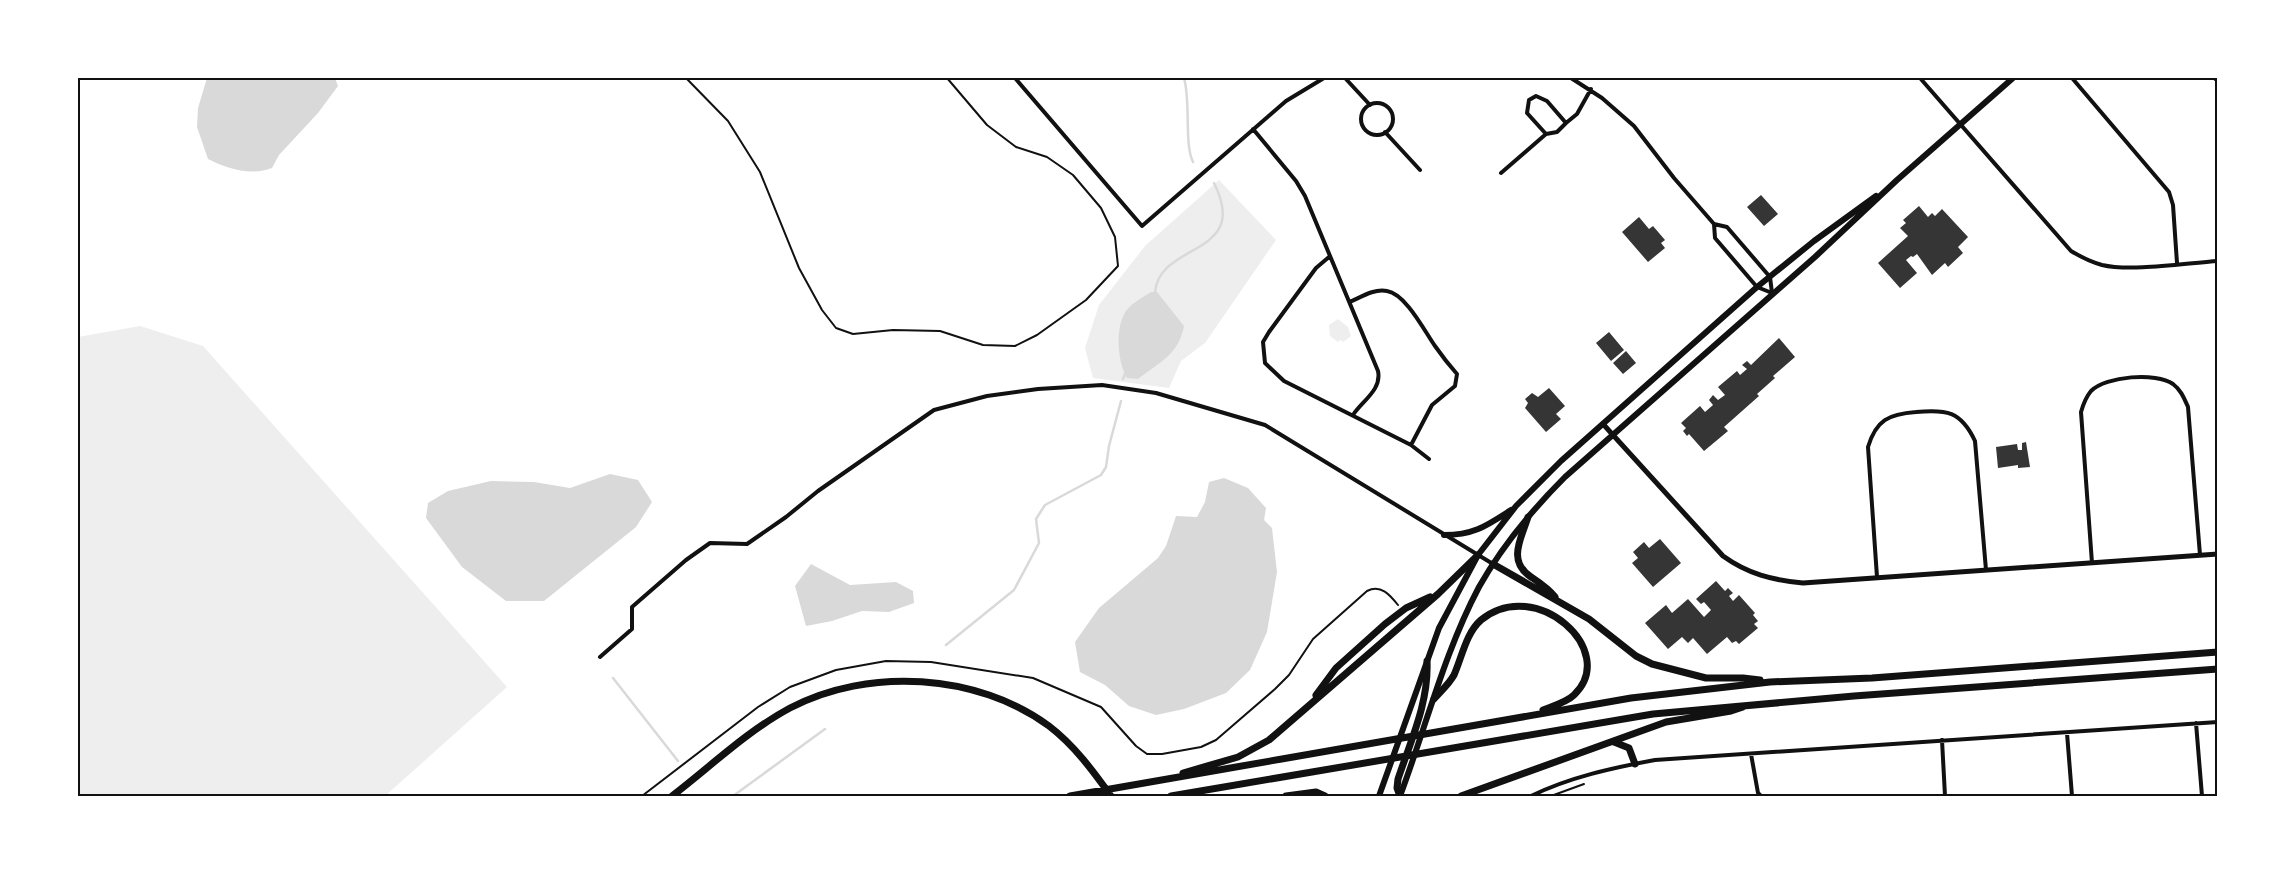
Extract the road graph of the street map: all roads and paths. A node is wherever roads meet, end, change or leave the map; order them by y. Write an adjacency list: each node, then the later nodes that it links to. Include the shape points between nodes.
1 (686, 78): 2 (path, via 728,121 760,172 799,268 836,328 853,334 893,330 940,331 983,345 1015,346 1037,335 1086,300 1118,266 1115,237 1101,208 1073,175 1047,157 1016,147 994,130)
2 (947, 78)
3 (1015, 78): 16 (street, via 1142,226)
4 (1324, 78): 16 (street, via 1286,101)
5 (1345, 78): 13 (street)
6 (1571, 78): 12 (street)
7 (1920, 78): 15 (street)
8 (2013, 78): 15 (highway)
9 (2072, 78): 25 (street, via 2169,192)
10 (2214, 78): 11 (street)
11 (2218, 81)
12 (1591, 89): 14 (street, via 1577,114); 22 (street, via 1634,126)
13 (1370, 105): 17 (street, via 1382,104 1391,113 1392,122); 17 (street, via 1362,113 1363,127 1371,134)
14 (1566, 123): 18 (street, via 1557,132); 18 (street, via 1547,101 1534,96 1526,111)
15 (1961, 124): 21 (highway); 25 (street, via 2071,250 2083,258 2121,268)
16 (1253, 129): 23 (street, via 1296,181 1309,204)
17 (1385, 132): 19 (street)
18 (1546, 134): 20 (street)
19 (1420, 170)
20 (1501, 173)
21 (1897, 180): 26 (highway); 28 (highway)
22 (1714, 224): 26 (street, via 1727,227); 27 (street, via 1715,238)
23 (1329, 257): 29 (street); 30 (street, via 1316,268 1269,332 1264,342 1265,364 1284,381)
24 (2218, 260): 25 (street)
25 (2177, 263)
26 (1770, 277): 27 (highway); 28 (street)
27 (1757, 287): 28 (street); 31 (highway)
28 (1772, 293): 32 (highway)
29 (1350, 302): 30 (street, via 1379,377 1377,386); 33 (street, via 1378,291 1398,296 1457,374 1455,386 1432,406)
30 (1353, 415): 33 (street)
31 (1604, 424): 32 (street); 35 (highway)
32 (1612, 434): 36 (highway); 44 (street, via 1710,544 1737,566 1758,576 1803,583)
33 (1411, 445): 34 (street)
34 (1430, 459)
35 (1516, 506): 37 (highway, via 1475,532); 39 (highway)
36 (1528, 517): 42 (highway); 46 (highway, via 1518,563 1526,574)
37 (1444, 535): 39 (street); 49 (street, via 1265,425 1156,393 1102,385 987,396 934,410 747,544 710,543 632,606 632,629)
38 (2218, 554): 40 (street)
39 (1478, 555): 42 (street); 45 (highway); 50 (highway, via 1446,613)
40 (2200, 555): 41 (street); 41 (street, via 2188,406 2173,384 2158,377 2112,379 2091,391 2081,412)
41 (2092, 563): 43 (street)
42 (1493, 564): 46 (highway); 53 (highway, via 1464,618)
43 (1986, 570): 44 (street); 44 (street, via 1975,441 1960,419 1941,410 1895,414 1883,420 1871,437 1868,447)
44 (1878, 577)
45 (1438, 594): 55 (highway); 55 (highway, via 1406,608 1385,624 1336,668)
46 (1559, 601): 52 (highway, via 1652,664 1706,678)
47 (1398, 605): 66 (path, via 1378,588 1363,595 1314,639 1275,689 1216,740 1201,748 1147,754 1100,707 1033,678 931,662 886,661 819,674 784,690)
48 (2218, 652): 52 (highway, via 1872,678)
49 (600, 657)
50 (1427, 661): 73 (highway); 74 (highway, via 1428,680 1421,712 1398,779)
51 (2218, 669): 54 (highway)
52 (1770, 682): 56 (highway, via 1631,698)
53 (1434, 699): 56 (highway, via 1451,680 1468,639 1480,621 1510,608 1533,607 1554,615 1572,630 1583,649 1586,667 1583,682 1572,697); 74 (highway)
54 (1750, 704): 61 (highway, via 1731,711 1666,722); 70 (highway, via 1643,715)
55 (1307, 707): 64 (highway, via 1269,740 1238,757)
56 (1530, 715): 64 (highway)
57 (2218, 722): 58 (street)
58 (2196, 723): 59 (street); 81 (street)
59 (2067, 733): 60 (street); 80 (street)
60 (1942, 740): 62 (street); 79 (street)
61 (1614, 742): 63 (highway, via 1629,748); 75 (highway)
62 (1751, 754): 63 (street, via 1694,756); 78 (street)
63 (1635, 764): 76 (street, via 1570,780)
64 (1154, 782): 68 (highway)
65 (1588, 782): 77 (path)
66 (642, 796)
67 (672, 796): 69 (highway, via 768,721 790,708 829,692 870,683 912,682 989,695 1022,709 1062,737)
68 (1070, 796)
69 (1111, 796)
70 (1171, 796)
71 (1286, 796): 72 (highway, via 1316,792)
72 (1325, 796)
73 (1379, 796)
74 (1400, 796)
75 (1460, 796)
76 (1531, 796)
77 (1551, 796)
78 (1761, 796)
79 (1945, 796)
80 (2072, 796)
81 (2202, 796)

